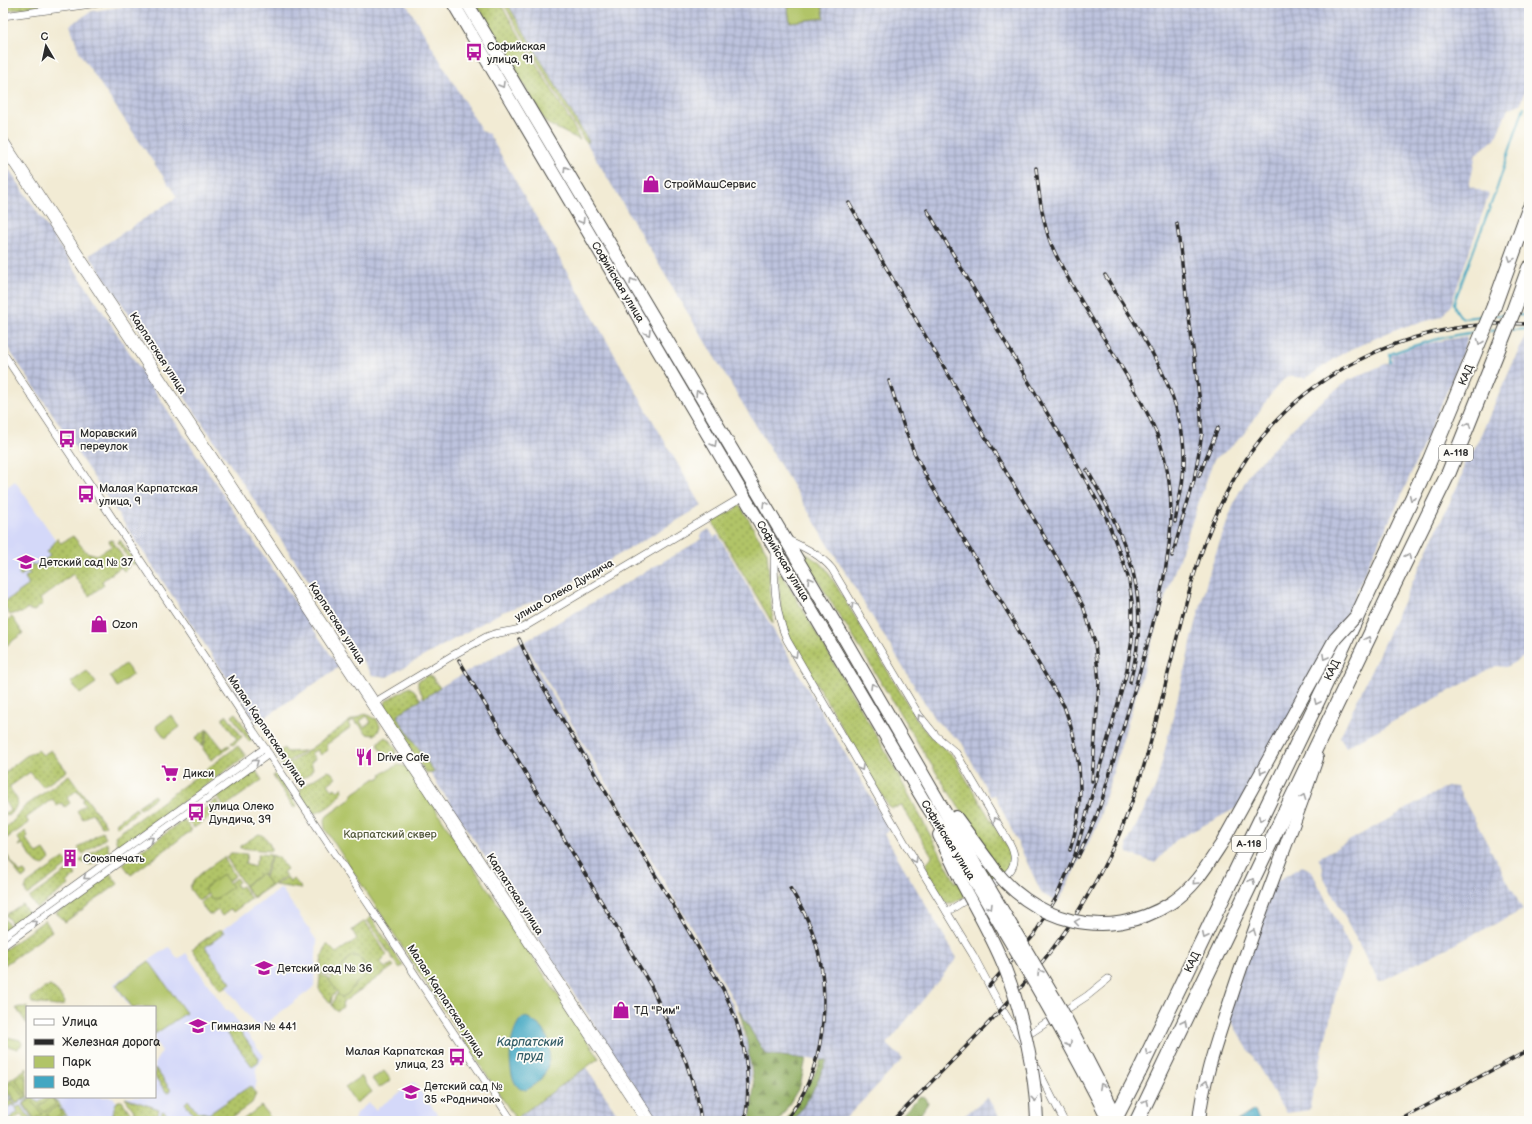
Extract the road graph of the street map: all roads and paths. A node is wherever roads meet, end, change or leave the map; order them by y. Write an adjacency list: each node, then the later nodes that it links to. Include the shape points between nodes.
1 (99, 3): 4 (street)
2 (453, 3): 10 (main road, Софийская улица, one-way to 10)
3 (467, 3): 11 (main road, Софийская улица, one-way to 3)
4 (3, 16)
5 (3, 138): 14 (street, Карпатская улица)
6 (3, 148): 14 (street, Карпатская улица)
7 (1529, 209): 13 (highway, КАД / А-118, one-way to 13, bridge, via 1474,357 1429,462)
8 (1529, 268): 15 (highway, КАД / А-118, one-way to 8, bridge, via 1449,472)
9 (4, 357): 16 (street, Малая Карпатская улица)
10 (744, 496): 12 (main road, Софийская улица); 14 (street, улица Олеко Дундича, via 524,627 486,637)
11 (785, 538): 17 (main road, Софийская улица, one-way to 11, via 955,815 938,796); 18 (street, one-way to 11, via 1008,875 1012,868 1014,850 956,753 936,736 919,715 827,562)
12 (774, 545): 17 (main road, Софийская улица, via 925,803 949,859); 18 (street, one-way to 18, via 777,608 787,640)
13 (1357, 615): 17 (main road, one-way to 17, bridge, via 1335,639 1222,843 1201,876 1171,903 1137,919 1119,923 1081,923 1047,913 1018,895 1004,882); 29 (highway, КАД / А-118, one-way to 29, bridge)
14 (373, 704): 24 (street, Карпатская улица); 25 (street, Карпатская улица)
15 (1332, 711): 31 (highway, КАД / А-118, one-way to 15); 32 (main road, one-way to 15, via 1217,1040 1250,939 1306,791)
16 (267, 751): 19 (street, one-way to 19); 20 (street, one-way to 16); 23 (street, Малая Карпатская улица)
17 (974, 871): 26 (main road, one-way to 26, bridge, via 1026,1041 1033,1079); 28 (main road, Софийская улица, one-way to 28, bridge, via 1080,1063); 30 (main road, Софийская улица, one-way to 17, bridge, via 1061,1009)
18 (947, 912): 22 (street)
19 (3, 937)
20 (3, 946)
21 (1108, 979): 22 (street, via 1087,996)
22 (1021, 1039): 27 (street)
23 (512, 1121)
24 (645, 1121)
25 (653, 1121)
26 (1036, 1121)
27 (1064, 1121)
28 (1109, 1121)
29 (1114, 1121)
30 (1119, 1121)
31 (1137, 1121)
32 (1198, 1121)

